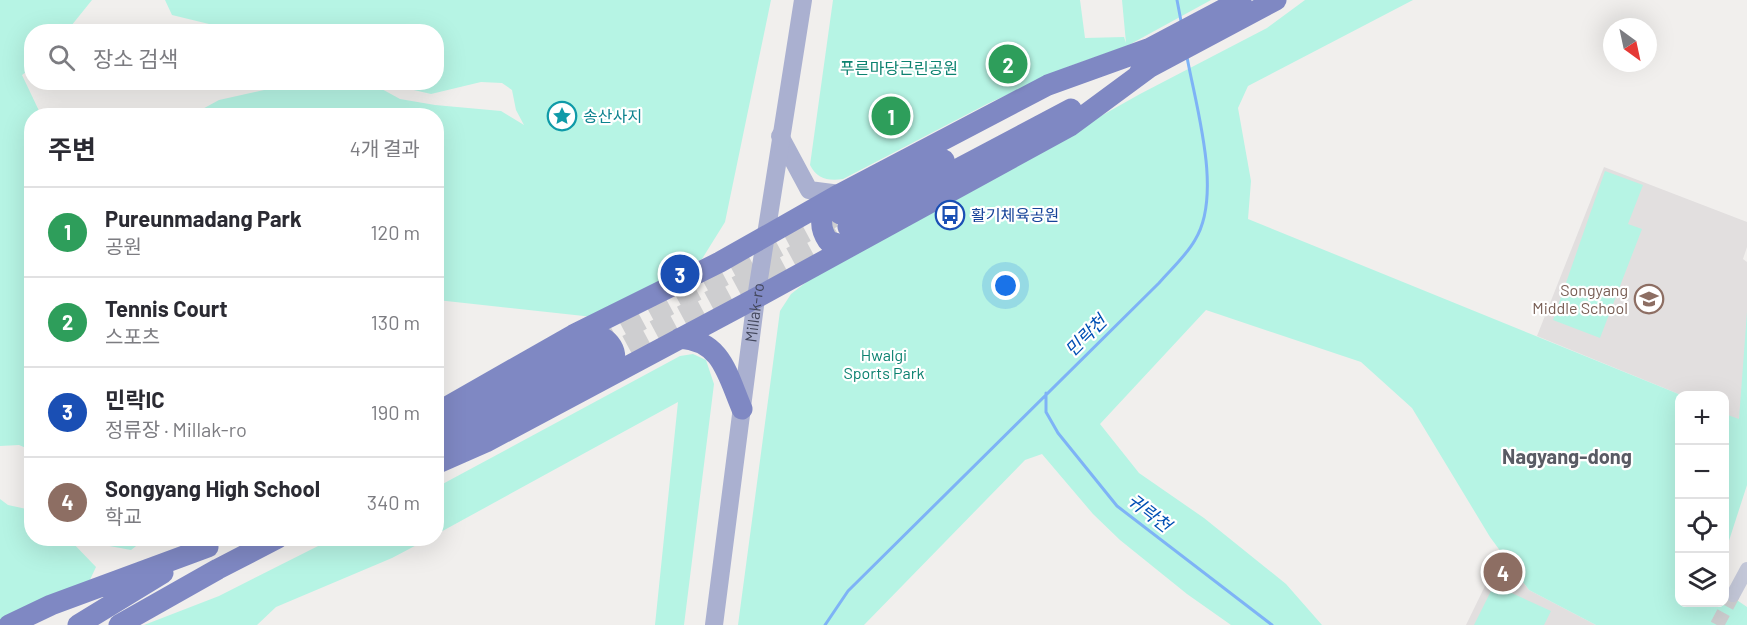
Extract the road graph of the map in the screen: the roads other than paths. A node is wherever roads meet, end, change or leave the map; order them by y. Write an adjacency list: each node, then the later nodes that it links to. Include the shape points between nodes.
1 (802, 0): 6 (main road, Millak-ro)
2 (1240, 0): 4 (highway)
3 (1276, 0): 4 (highway)
4 (1208, 26): 5 (highway)
5 (1149, 58): 7 (highway, via 1037,111); 7 (highway, via 1070,126)
6 (780, 136): 7 (main road, via 809,190); 8 (main road, Millak-ro)
7 (844, 220): 8 (highway); 9 (highway)
8 (767, 234): 9 (main road, Millak-ro); 10 (highway, via 720,262)
9 (756, 298): 11 (highway); 14 (main road, Millak-ro)
10 (573, 334): 12 (highway, via 599,334 609,342 616,358); 13 (highway)
11 (680, 338): 12 (highway); 14 (highway, via 697,339 711,346)
12 (602, 360): 15 (highway); 16 (highway); 17 (highway, via 486,442)
13 (444, 408)
14 (742, 409): 28 (main road, Millak-ro)
15 (444, 424)
16 (444, 448)
17 (444, 460)
18 (208, 546): 24 (highway, via 51,605)
19 (211, 546): 25 (highway)
20 (263, 546): 21 (highway)
21 (218, 569): 26 (highway); 27 (highway)
22 (1747, 569): 23 (street)
23 (1733, 595)
24 (9, 625)
25 (78, 625)
26 (119, 625)
27 (141, 625)
28 (714, 625)

